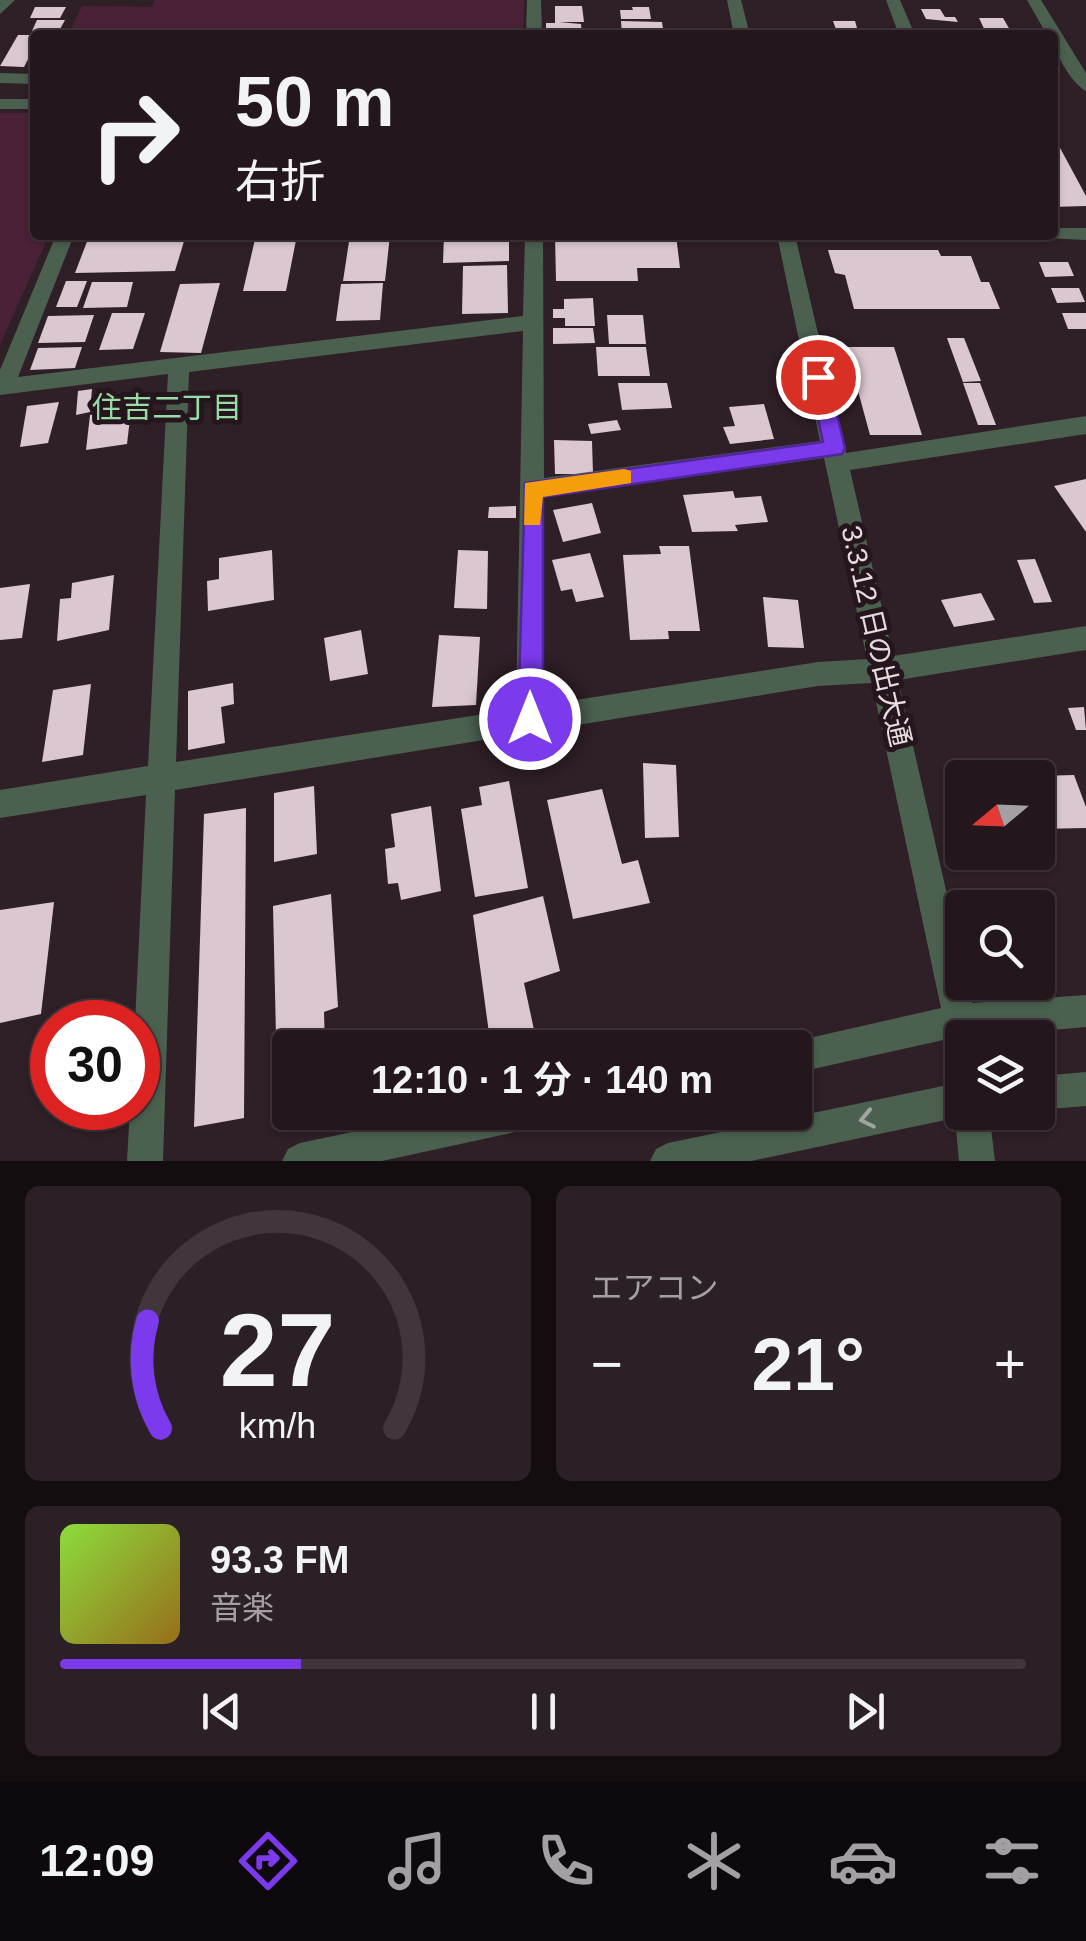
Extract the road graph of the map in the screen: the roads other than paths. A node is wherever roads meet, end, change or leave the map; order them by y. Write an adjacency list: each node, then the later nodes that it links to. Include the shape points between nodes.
1 (8, 0): 6 (street)
2 (534, 0): 7 (street)
3 (734, 0): 8 (street)
4 (892, 0): 9 (street)
5 (1034, 0): 10 (street)
6 (0, 10)
7 (534, 30)
8 (741, 30)
9 (906, 30)
10 (1052, 30)
11 (1058, 40): 14 (street)
12 (0, 78): 13 (street)
13 (30, 79)
14 (1086, 86)
15 (0, 104): 16 (street)
16 (30, 104)
17 (1058, 234): 18 (street)
18 (1086, 234)
19 (64, 240): 24 (street)
20 (534, 240): 22 (street)
21 (787, 240): 26 (street, 3.3.12 日の出大通)
22 (534, 322): 23 (street); 27 (street)
23 (179, 365): 24 (street); 31 (street)
24 (2, 386)
25 (1086, 425): 26 (street)
26 (836, 456): 27 (street); 29 (street, 3.3.12 日の出大通)
27 (532, 490): 30 (street)
28 (1086, 638): 29 (street)
29 (884, 670): 30 (street, via 818,674); 34 (street, 3.3.12 日の出大通)
30 (530, 719): 31 (street)
31 (160, 777): 32 (street); 43 (street)
32 (0, 804)
33 (1086, 1011): 35 (street)
34 (961, 1020)
35 (1024, 1020)
36 (945, 1032): 37 (street)
37 (812, 1053)
38 (1086, 1090): 39 (street)
39 (1055, 1092)
40 (945, 1103): 45 (street, one-way to 45)
41 (445, 1130): 44 (street)
42 (974, 1130): 46 (street)
43 (145, 1161)
44 (300, 1161)
45 (668, 1161)
46 (977, 1161)

